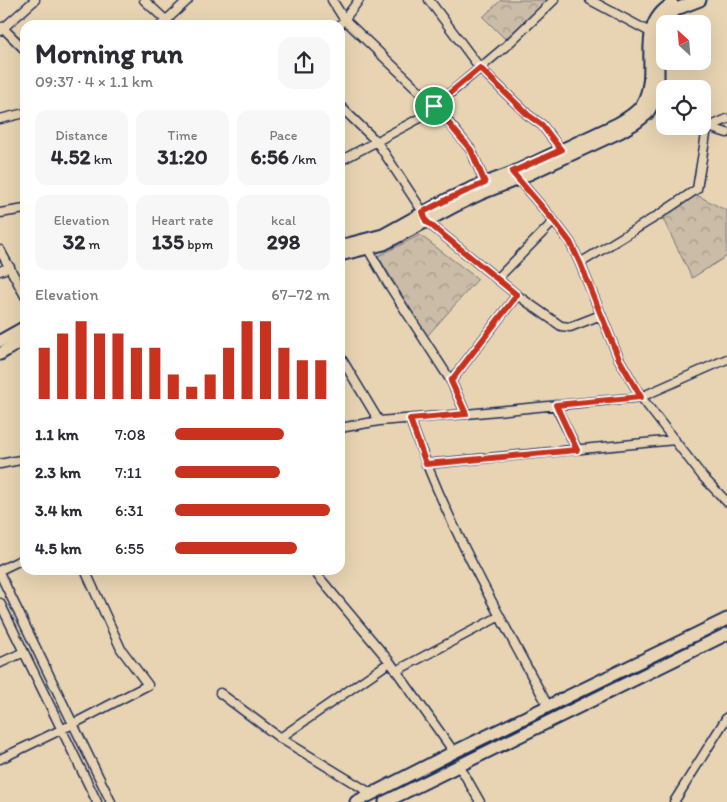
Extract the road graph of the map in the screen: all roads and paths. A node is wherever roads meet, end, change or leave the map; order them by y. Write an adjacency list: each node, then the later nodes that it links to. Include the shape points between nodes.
1 (35, 0): 16 (street)
2 (144, 0): 11 (street)
3 (188, 0): 12 (street)
4 (332, 0): 13 (street)
5 (359, 0): 14 (street)
6 (429, 0): 19 (street)
7 (554, 0): 19 (street)
8 (590, 0): 17 (street)
9 (680, 0): 17 (street, via 660,13)
10 (700, 0): 20 (street, via 678,8 662,23 658,33)
11 (163, 20)
12 (169, 20)
13 (341, 20)
14 (344, 20)
15 (345, 25): 21 (street)
16 (1, 29): 18 (street)
17 (650, 32): 20 (street)
18 (20, 46)
19 (480, 68): 21 (street); 31 (street, via 542,125)
20 (655, 101): 31 (street, via 641,105 633,115); 33 (street, via 647,114 620,132)
21 (434, 106): 30 (street, via 422,117); 34 (street, via 471,150)
22 (345, 111): 30 (street)
23 (20, 114): 24 (street)
24 (0, 118)
25 (727, 119): 26 (street)
26 (711, 125)
27 (711, 129): 28 (street)
28 (727, 133)
29 (704, 135): 43 (street, via 697,189)
30 (377, 142): 32 (street); 37 (street)
31 (561, 150): 33 (street)
32 (345, 158)
33 (515, 176): 34 (street); 37 (street); 38 (street)
34 (485, 183): 37 (street)
35 (20, 209): 36 (street)
36 (0, 213)
37 (424, 217): 39 (street, via 383,235); 40 (street, via 398,238); 46 (street)
38 (554, 221): 43 (street, via 570,242); 46 (street)
39 (345, 245)
40 (368, 249): 42 (street); 56 (street)
41 (0, 250): 44 (street)
42 (345, 254)
43 (580, 263): 49 (street)
44 (10, 267): 45 (street); 47 (street)
45 (0, 271)
46 (498, 278): 48 (street)
47 (20, 286)
48 (517, 295): 49 (street, via 561,326 570,327); 56 (street)
49 (601, 315): 57 (street, via 619,359)
50 (20, 330): 51 (street)
51 (0, 341)
52 (20, 342): 53 (street)
53 (0, 354)
54 (727, 359): 57 (street)
55 (345, 364): 61 (street)
56 (451, 381): 59 (street)
57 (641, 397): 58 (street); 63 (street)
58 (556, 405): 59 (street); 64 (street)
59 (466, 414): 60 (street)
60 (410, 419): 61 (street); 67 (street)
61 (379, 421): 62 (street)
62 (345, 427)
63 (675, 440): 64 (street); 68 (street)
64 (577, 450): 67 (street)
65 (20, 460): 66 (street)
66 (0, 464)
67 (426, 464): 74 (street)
68 (727, 502)
69 (20, 561): 70 (street)
70 (0, 572): 84 (street)
71 (87, 575): 84 (street, via 121,649 148,685)
72 (317, 575): 78 (street)
73 (0, 603): 77 (street)
74 (500, 616): 80 (street); 82 (street)
75 (727, 619): 82 (street)
76 (726, 635): 89 (street)
77 (24, 652): 79 (street); 85 (street)
78 (390, 662): 80 (street); 86 (street)
79 (0, 663)
80 (396, 672): 87 (street)
81 (220, 693): 86 (street)
82 (548, 706): 87 (street)
83 (727, 717): 96 (street)
84 (73, 724): 85 (street); 92 (street)
85 (62, 730): 88 (street); 91 (street)
86 (280, 738): 90 (street)
87 (454, 752): 89 (street); 90 (street)
88 (0, 759)
89 (459, 765): 94 (street); 95 (street)
90 (372, 794): 93 (street)
91 (97, 802)
92 (111, 802)
93 (356, 802)
94 (384, 802)
95 (480, 802)
96 (674, 802)

